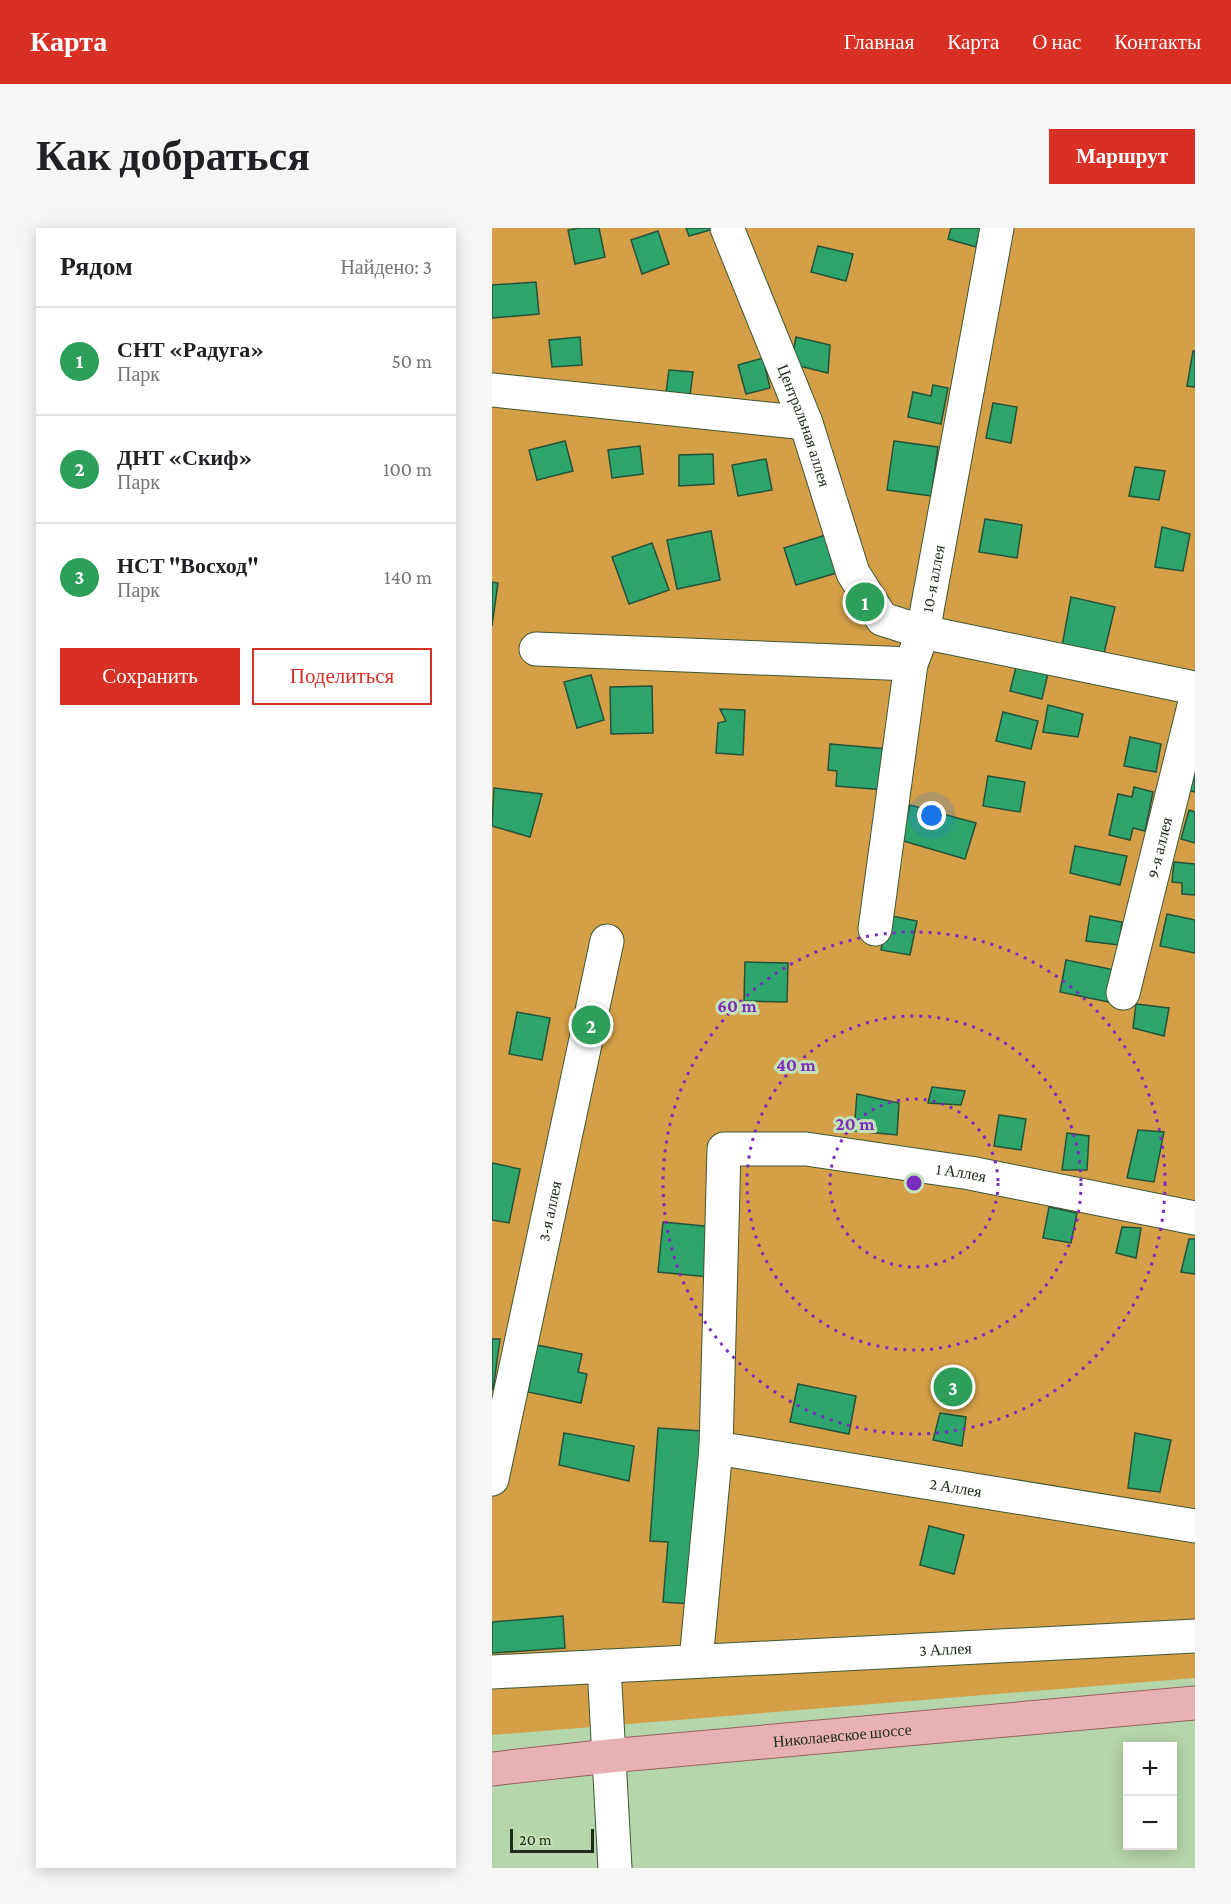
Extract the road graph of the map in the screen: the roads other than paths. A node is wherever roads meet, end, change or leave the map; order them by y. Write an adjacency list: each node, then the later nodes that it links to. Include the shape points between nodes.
1 (727, 228): 4 (street, Центральная аллея)
2 (997, 228): 5 (street, 10-я аллея)
3 (492, 390): 4 (street)
4 (806, 423): 5 (street, Центральная аллея, via 853,573 882,619)
5 (923, 632): 7 (street, 10-я аллея); 8 (street)
6 (536, 649): 7 (street)
7 (911, 664): 10 (street, 10-я аллея)
8 (1195, 688)
9 (1195, 702): 12 (street, 9-я аллея)
10 (874, 929)
11 (607, 941): 15 (street, 3-я аллея)
12 (1123, 993)
13 (1195, 1218): 14 (street, 1 Аллея, via 946,1169 806,1149 724,1149)
14 (716, 1448): 16 (street, 2 Аллея); 18 (street)
15 (492, 1479)
16 (1195, 1526)
17 (1195, 1636): 18 (street, 3 Аллея)
18 (696, 1661): 19 (street, 3 Аллея)
19 (604, 1666): 20 (street, 3 Аллея); 22 (street)
20 (492, 1672)
21 (1195, 1704): 22 (main road, Николаевское шоссе)
22 (609, 1756): 23 (main road, Николаевское шоссе); 24 (street)
23 (492, 1769)
24 (615, 1868)

